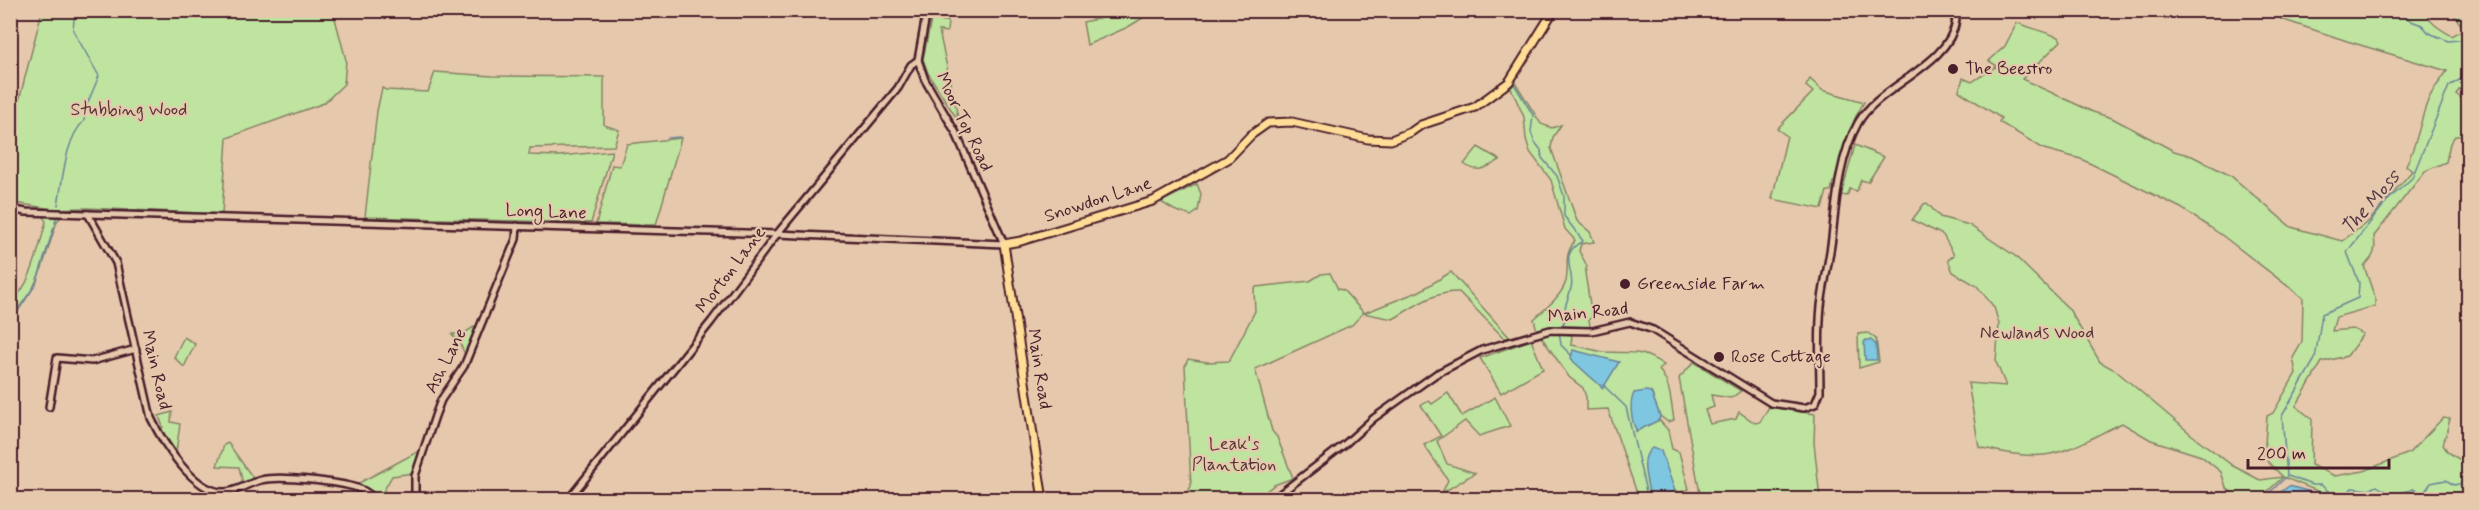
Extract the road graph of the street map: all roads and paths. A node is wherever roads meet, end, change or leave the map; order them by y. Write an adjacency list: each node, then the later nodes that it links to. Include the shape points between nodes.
1 (927, 10): 4 (street, Moor Top Road)
2 (1554, 10): 11 (main road, Snowdon Lane, via 1509,82 1475,107 1391,140 1368,139 1292,122 1268,123 1228,159 1153,201)
3 (1948, 10): 18 (street, Main Road, via 1956,20 1949,40 1864,113 1851,142 1839,184 1821,306 1820,392 1815,404 1804,408 1770,403 1634,322 1592,331 1559,330 1482,350 1436,374)
4 (918, 60): 9 (street, Morton Lane); 11 (street, Moor Top Road, via 925,80 956,133)
5 (10, 209): 6 (street, Long Lane)
6 (88, 214): 7 (street, Long Lane); 12 (street, Main Road, via 116,263)
7 (517, 226): 8 (street, Long Lane); 10 (street, Ash Lane)
8 (530, 226): 9 (street, Long Lane); 10 (street, Ash Lane)
9 (777, 234): 11 (street, Long Lane); 16 (street, Morton Lane)
10 (516, 239): 15 (street, Ash Lane, via 464,366 441,400 415,476)
11 (1004, 244): 17 (main road, Main Road)
12 (136, 349): 13 (street, via 92,361 57,357); 14 (street, Main Road, via 151,418 198,483 222,492 268,479 304,481 357,488)
13 (49, 407)
14 (377, 500)
15 (415, 500)
16 (568, 500)
17 (1043, 500)
18 (1272, 500)

